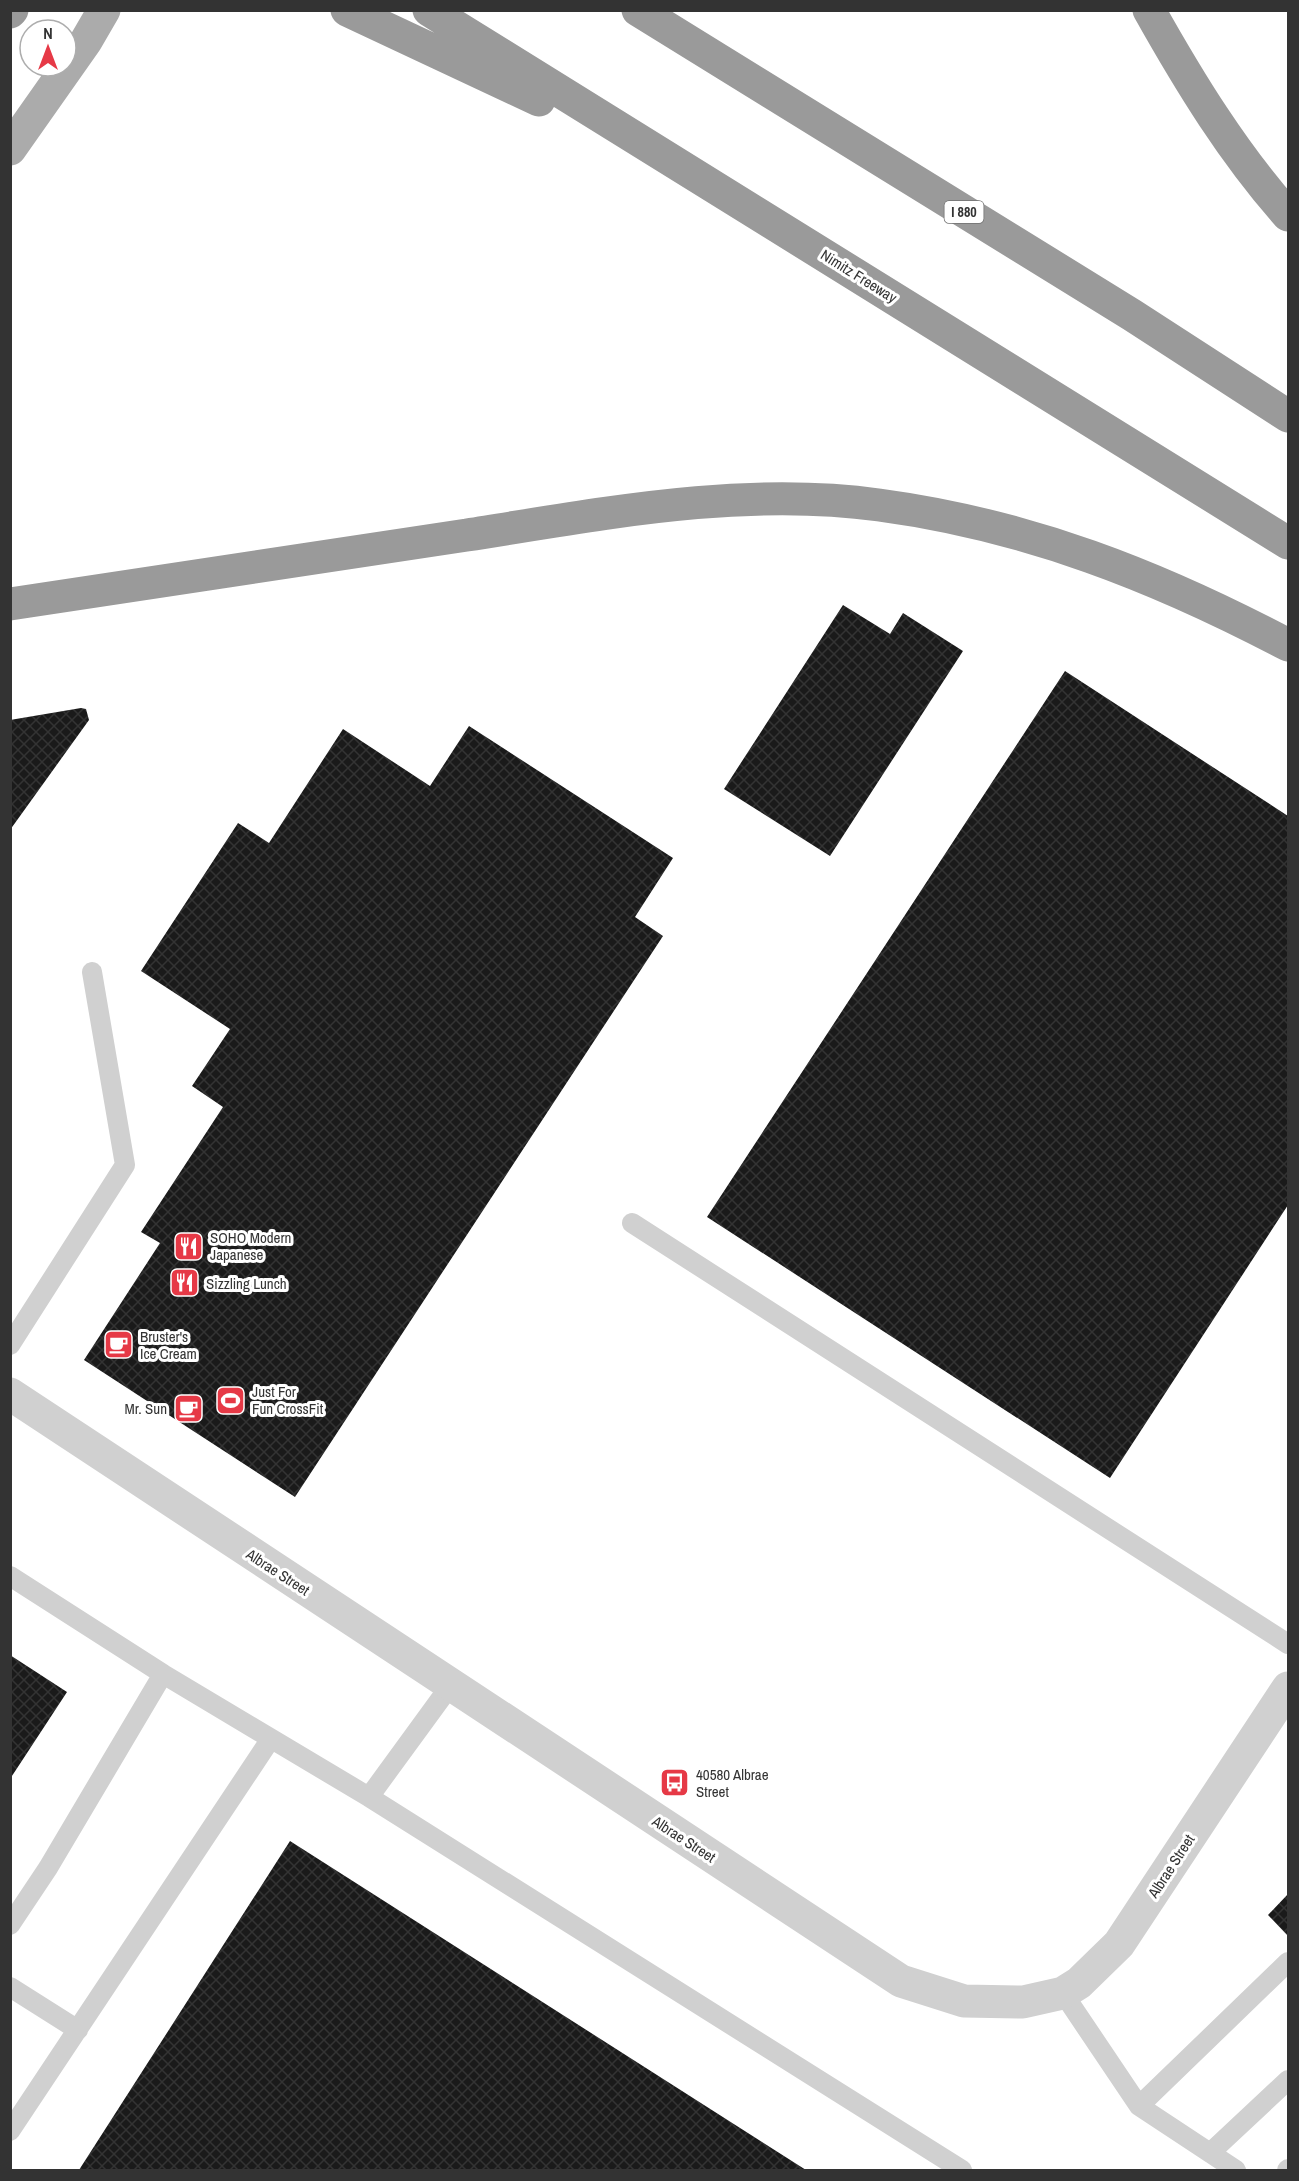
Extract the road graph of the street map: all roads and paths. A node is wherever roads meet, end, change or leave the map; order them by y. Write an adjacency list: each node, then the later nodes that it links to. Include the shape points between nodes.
1 (17, 10): 7 (main road)
2 (104, 10): 8 (main road)
3 (347, 10): 9 (highway)
4 (429, 10): 9 (highway, Nimitz Freeway)
5 (638, 10): 11 (highway, I 880, via 1132,315)
6 (1149, 10): 10 (highway, via 1196,92 1255,177)
7 (10, 21)
8 (10, 149)
9 (672, 161): 12 (highway, Nimitz Freeway)
10 (1288, 215)
11 (1288, 416)
12 (1288, 543)
13 (10, 604): 14 (highway, via 613,512 774,497 878,505 979,522 1101,559 1207,602)
14 (1288, 645)
15 (92, 972): 17 (lane, via 125,1165)
16 (632, 1223): 20 (lane)
17 (10, 1345)
18 (10, 1394): 22 (street, Albrae Street)
19 (10, 1576): 21 (lane)
20 (1288, 1644)
21 (163, 1674): 24 (lane); 26 (lane, via 48,1868)
22 (450, 1686): 25 (lane); 29 (street, Albrae Street, via 901,1981 964,2001 1023,2002)
23 (1288, 1688): 29 (street, Albrae Street, via 1119,1944 1079,1983)
24 (270, 1740): 25 (lane); 30 (lane)
25 (369, 1797): 35 (lane)
26 (10, 1924)
27 (1288, 1962): 32 (lane)
28 (10, 1987): 30 (lane)
29 (1063, 1993): 32 (lane)
30 (78, 2030): 33 (lane)
31 (1288, 2080): 34 (lane)
32 (1139, 2106): 34 (lane)
33 (10, 2131)
34 (1210, 2153): 36 (lane)
35 (962, 2170)
36 (1236, 2170)

